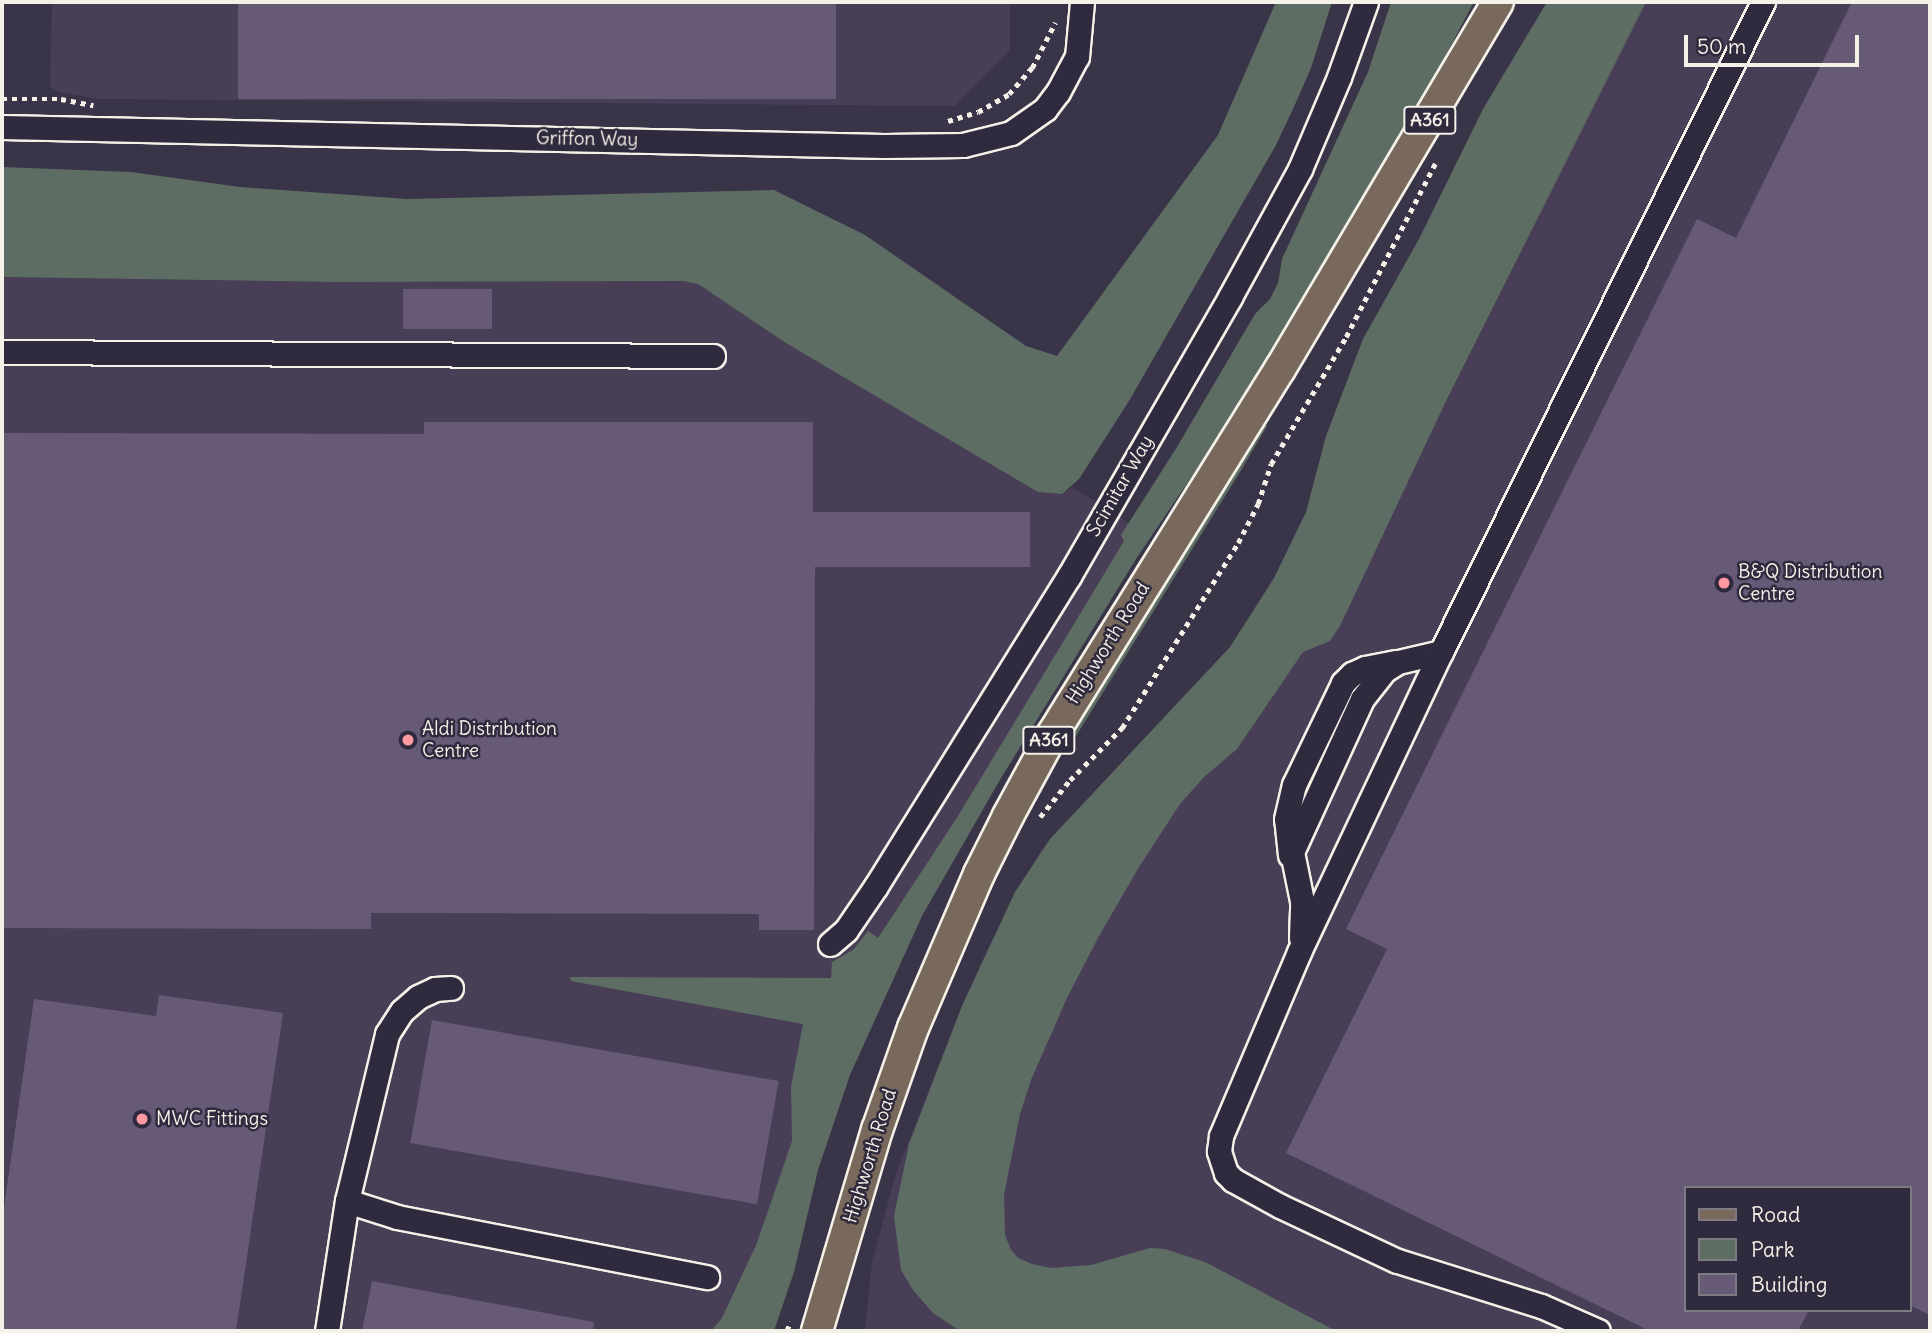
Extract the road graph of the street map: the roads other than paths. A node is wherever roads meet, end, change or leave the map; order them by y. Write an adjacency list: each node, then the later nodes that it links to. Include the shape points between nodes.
1 (1082, 2): 5 (street, Griffon Way, via 1077,57 1045,109 1011,133 963,145)
2 (1366, 2): 9 (street, Scimitar Way, via 1300,169 1230,297 1069,576 876,886 846,930)
3 (1498, 2): 15 (main road, Highworth Road / A361, via 1280,369 1052,735 1008,816 913,1028 877,1130)
4 (1763, 2): 8 (street)
5 (2, 127)
6 (2, 352): 7 (street)
7 (713, 356)
8 (1441, 652): 10 (street); 10 (street, via 1398,662 1385,670 1362,699 1298,835 1292,861 1302,901)
9 (830, 944)
10 (1298, 952): 16 (street, via 1221,1136 1219,1151 1226,1173 1280,1206 1397,1261 1541,1306)
11 (451, 988): 12 (street, via 418,997 387,1034)
12 (347, 1201): 13 (street, via 397,1217); 14 (street)
13 (707, 1277)
14 (327, 1331)
15 (817, 1331)
16 (1598, 1331)

